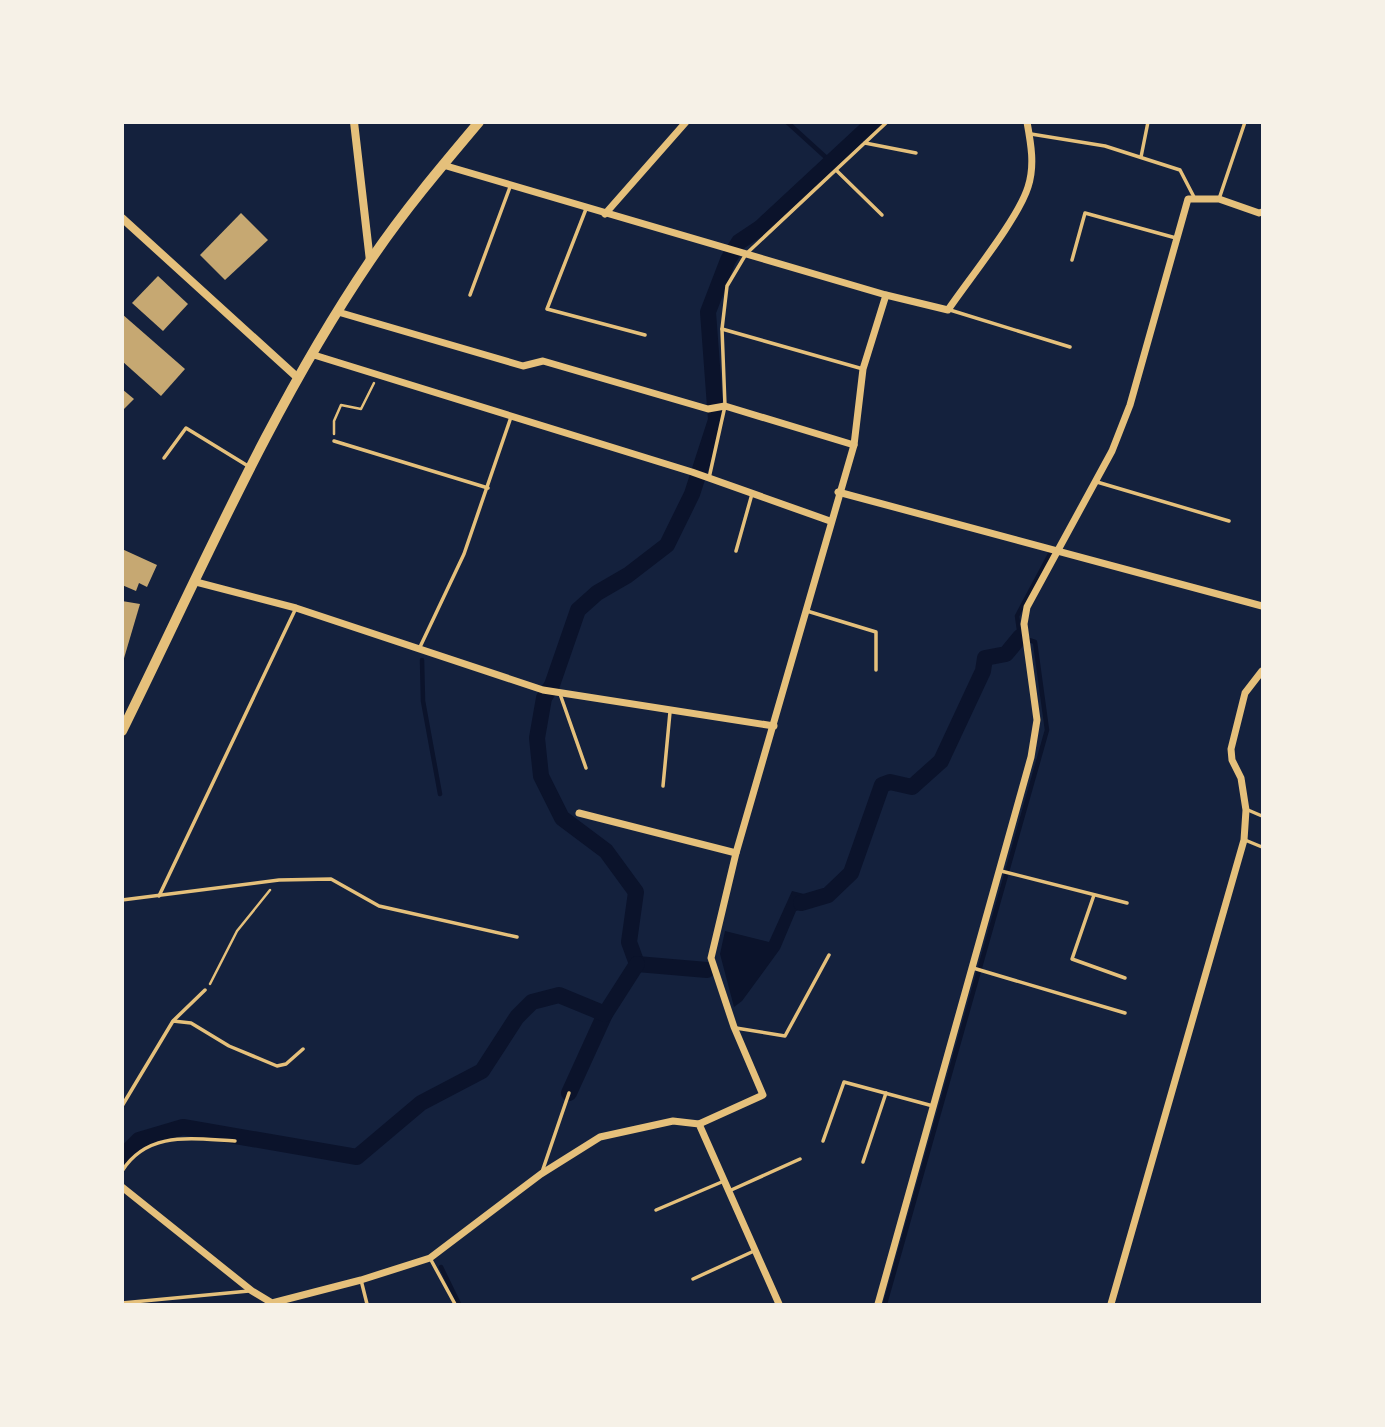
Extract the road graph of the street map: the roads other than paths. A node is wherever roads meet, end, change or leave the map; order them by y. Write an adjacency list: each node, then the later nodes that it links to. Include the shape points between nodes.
1 (354, 122): 25 (street)
2 (479, 122): 12 (main road)
3 (686, 122): 19 (street)
4 (887, 122): 9 (lane)
5 (1027, 122): 8 (street)
6 (1148, 122): 11 (lane)
7 (1245, 122): 16 (lane)
8 (1029, 134): 11 (lane, via 1105,146); 28 (street, via 1033,157 1028,188)
9 (865, 144): 10 (lane); 13 (lane)
10 (916, 153)
11 (1141, 157): 15 (lane, via 1180,170)
12 (443, 165): 14 (street); 25 (main road)
13 (837, 171): 20 (lane); 23 (lane)
14 (510, 187): 17 (street); 26 (lane)
15 (1194, 197): 16 (street); 22 (street, via 1188,199)
16 (1219, 199): 18 (street)
17 (586, 209): 19 (street); 31 (lane, via 547,309)
18 (1262, 212)
19 (605, 214): 23 (street)
20 (882, 215)
21 (122, 218): 35 (street)
22 (1176, 238): 24 (lane, via 1085,213); 43 (street, via 1130,405)
23 (746, 254): 27 (street); 30 (lane, via 727,286)
24 (1072, 260)
25 (370, 261): 29 (main road)
26 (470, 295)
27 (886, 295): 28 (street); 34 (street)
28 (948, 310): 32 (lane)
29 (338, 312): 33 (main road); 36 (street, via 523,366 543,361 708,409)
30 (722, 329): 34 (lane); 36 (lane)
31 (645, 335)
32 (1070, 347)
33 (314, 355): 35 (main road); 37 (street)
34 (863, 369): 39 (street)
35 (298, 378): 41 (main road)
36 (725, 406): 39 (street); 42 (lane)
37 (512, 415): 42 (street); 44 (lane)
38 (334, 441): 44 (lane)
39 (854, 445): 46 (street)
40 (164, 457): 41 (lane, via 186,428)
41 (252, 469): 51 (main road)
42 (709, 478): 45 (street)
43 (1097, 482): 48 (lane); 50 (street)
44 (488, 488): 55 (lane, via 464,554)
45 (752, 492): 47 (street); 49 (lane)
46 (838, 492): 47 (street); 50 (street)
47 (830, 521): 54 (street)
48 (1229, 521)
49 (736, 551)
50 (1059, 551): 52 (street); 70 (street, via 1027,607 1024,624 1037,720)
51 (196, 582): 53 (street); 61 (main road)
52 (1262, 606)
53 (296, 608): 55 (street); 72 (lane)
54 (805, 610): 56 (lane, via 876,632); 60 (street)
55 (420, 648): 58 (street)
56 (876, 670)
57 (1262, 671): 64 (street, via 1245,694 1231,749)
58 (560, 694): 59 (street); 62 (lane)
59 (670, 712): 60 (street); 63 (lane)
60 (774, 726): 69 (street)
61 (122, 731)
62 (586, 768)
63 (663, 786)
64 (1246, 810): 66 (lane); 67 (street)
65 (579, 813): 69 (street)
66 (1262, 816)
67 (1244, 840): 68 (lane); 110 (street)
68 (1262, 847)
69 (736, 853): 82 (street, via 711,958)
70 (999, 871): 71 (lane); 77 (street)
71 (1094, 895): 74 (lane); 78 (lane, via 1072,959)
72 (159, 896): 73 (lane); 75 (lane, via 279,880 331,879 379,906)
73 (122, 900)
74 (1128, 903)
75 (517, 937)
76 (829, 955): 82 (lane, via 785,1036)
77 (972, 968): 80 (lane); 87 (street)
78 (1125, 978)
79 (205, 990): 81 (lane)
80 (1125, 1013)
81 (173, 1021): 83 (lane, via 191,1023 229,1046 277,1066); 86 (lane)
82 (734, 1027): 88 (street, via 763,1096)
83 (303, 1049)
84 (569, 1093): 94 (lane)
85 (886, 1093): 87 (lane); 90 (lane, via 844,1082); 92 (lane)
86 (122, 1106)
87 (934, 1106): 109 (street)
88 (699, 1124): 94 (street, via 673,1121 600,1137); 95 (street)
89 (235, 1141): 93 (lane, via 156,1141)
90 (823, 1141)
91 (800, 1159): 97 (lane)
92 (863, 1163)
93 (122, 1171)
94 (541, 1174): 100 (street)
95 (724, 1181): 97 (street); 98 (lane)
96 (122, 1188): 103 (street)
97 (729, 1191): 99 (street)
98 (656, 1210)
99 (755, 1250): 101 (lane); 108 (street)
100 (429, 1258): 102 (street); 107 (lane)
101 (692, 1279)
102 (361, 1280): 104 (street); 106 (lane)
103 (251, 1291): 104 (street, via 272,1303); 105 (lane)
104 (286, 1302)
105 (122, 1303)
106 (367, 1304)
107 (455, 1304)
108 (779, 1304)
109 (878, 1304)
110 (1111, 1304)

